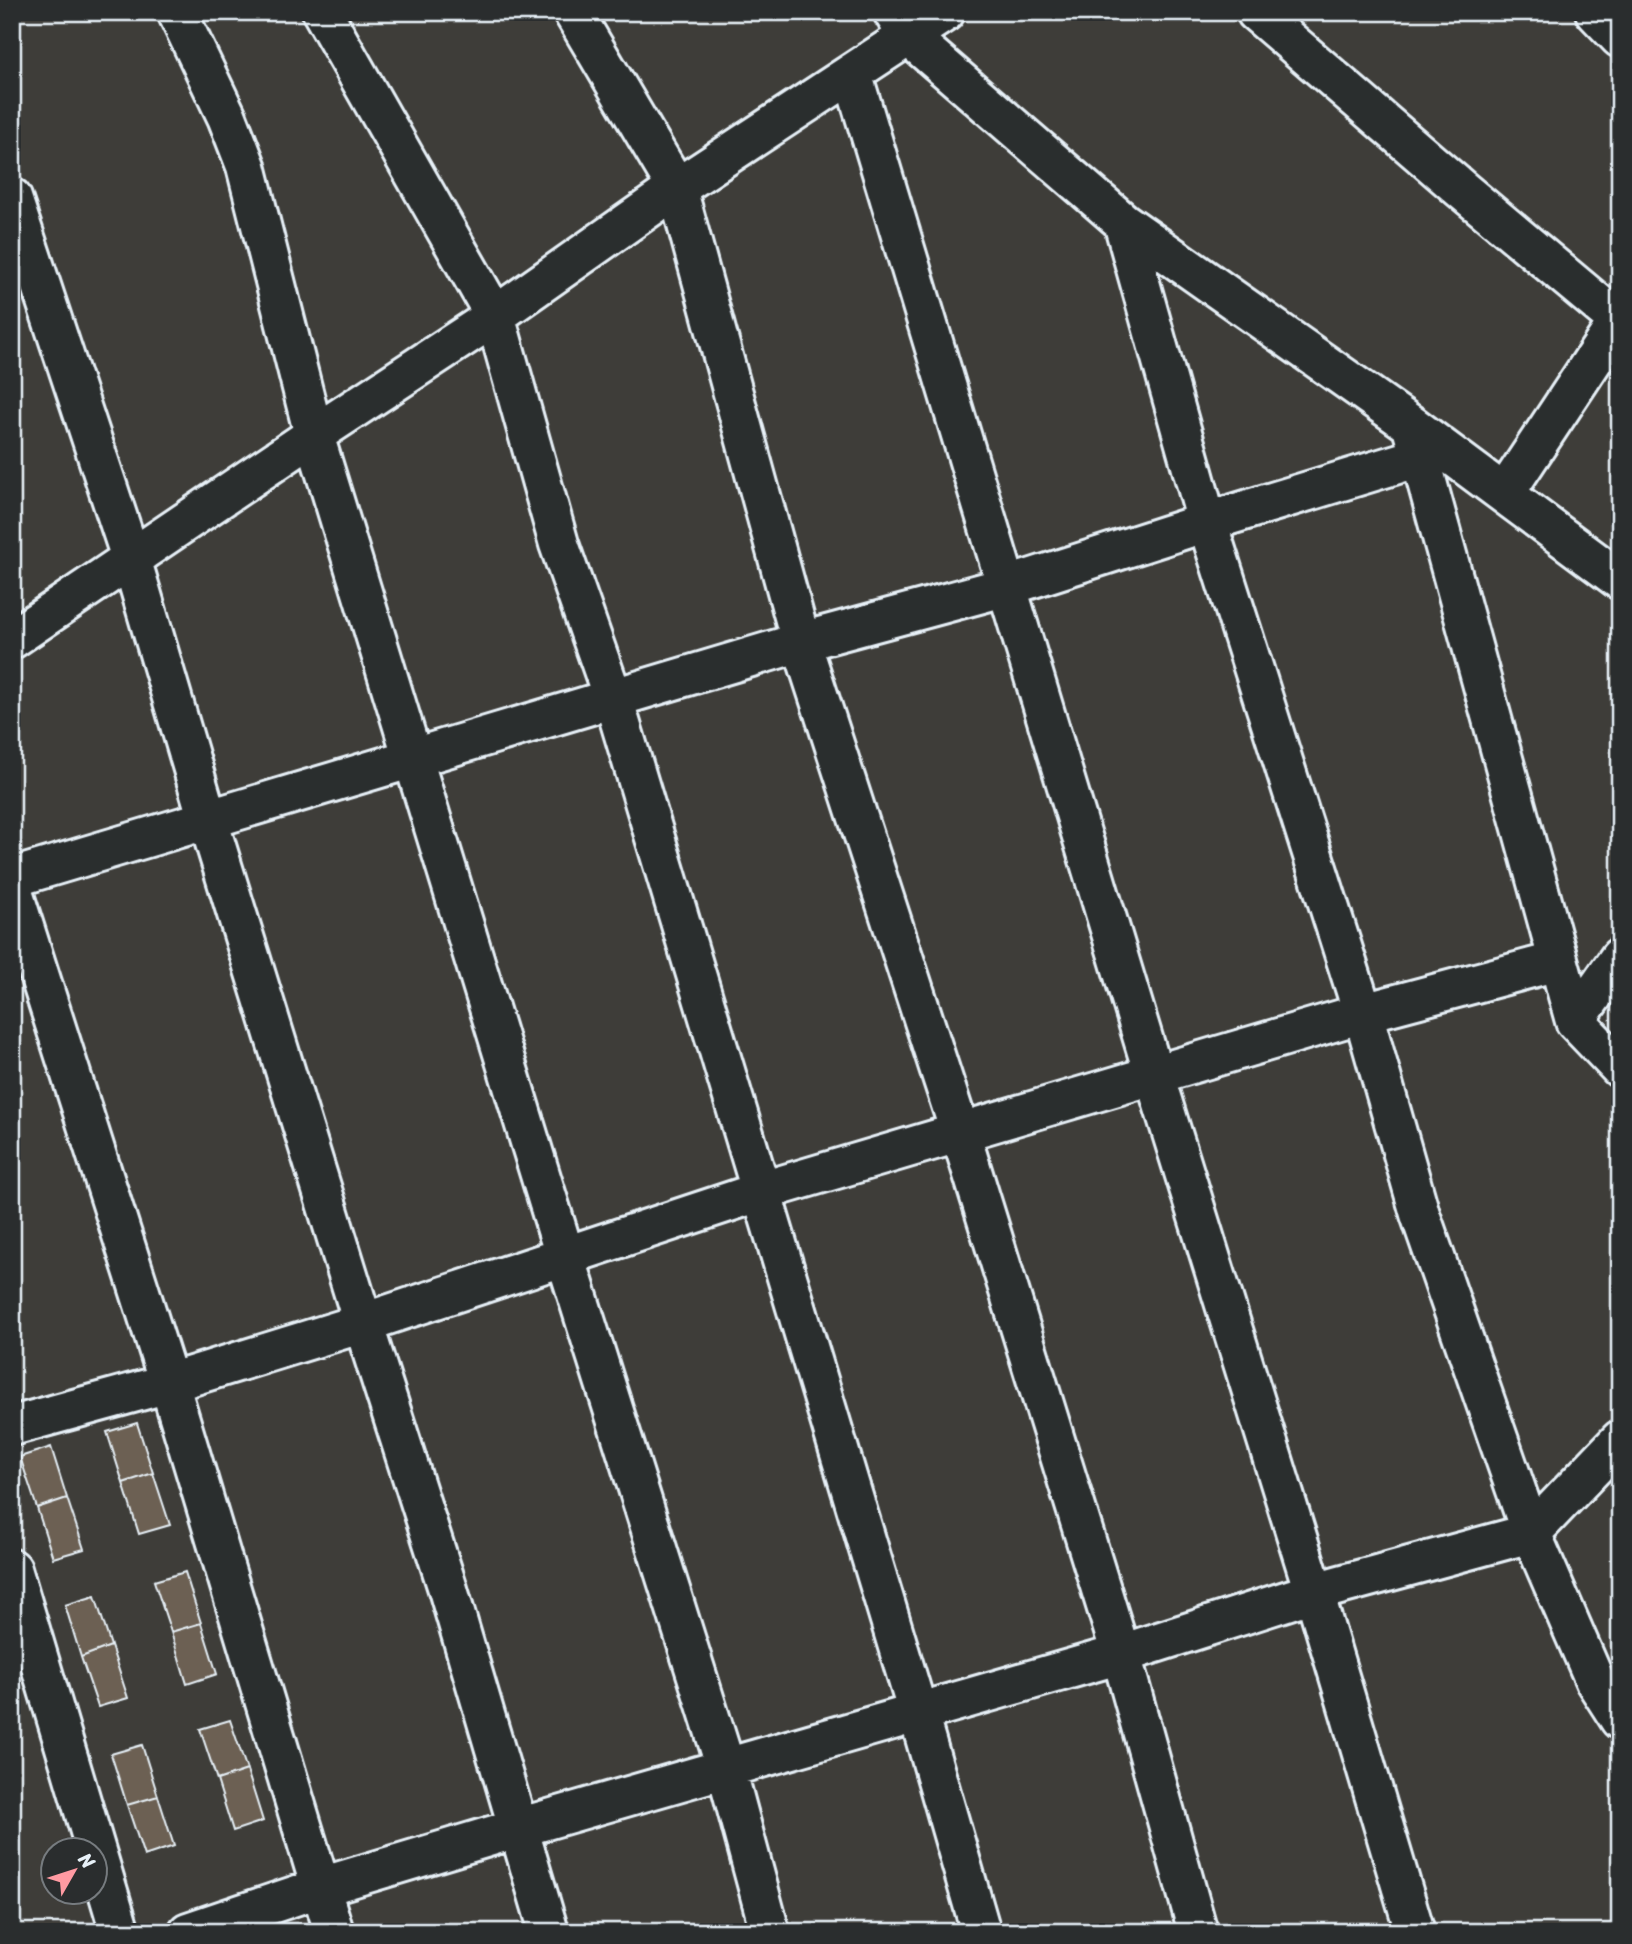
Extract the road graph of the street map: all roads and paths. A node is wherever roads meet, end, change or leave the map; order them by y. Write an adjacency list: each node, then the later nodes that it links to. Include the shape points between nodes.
1 (177, 12): 13 (street, via 246,166)
2 (322, 12): 11 (street)
3 (573, 12): 8 (street)
4 (945, 12): 6 (street)
5 (1256, 12): 12 (street)
6 (901, 24): 7 (street); 10 (street)
7 (852, 73): 8 (street); 19 (street)
8 (677, 188): 11 (street); 21 (street)
9 (12, 198): 17 (street)
10 (1123, 222): 14 (street); 16 (street)
11 (495, 316): 13 (street); 22 (street, via 559,544)
12 (1619, 321): 15 (street)
13 (314, 435): 17 (street); 23 (street)
14 (1415, 440): 15 (street); 16 (street); 28 (street)
15 (1505, 493): 18 (street)
16 (1206, 522): 19 (street); 29 (street)
17 (131, 558): 20 (street); 24 (street)
18 (1620, 580)
19 (1008, 586): 21 (street); 32 (street)
20 (12, 639)
21 (802, 642): 22 (street); 33 (street)
22 (613, 698): 23 (street); 34 (street)
23 (413, 759): 24 (street); 35 (street)
24 (208, 820): 25 (street); 36 (street)
25 (12, 878)
26 (12, 889): 37 (street)
27 (1620, 957): 30 (street)
28 (1558, 961): 29 (street); 30 (street)
29 (1363, 1013): 32 (street); 40 (street, via 1420,1214)
30 (1575, 1021): 31 (street)
31 (1620, 1068)
32 (1154, 1075): 33 (street); 42 (street)
33 (960, 1132): 34 (street); 43 (street)
34 (762, 1191): 35 (street); 44 (street)
35 (565, 1256): 36 (street); 46 (street)
36 (363, 1323): 37 (street); 47 (street)
37 (169, 1382): 38 (street); 48 (street)
38 (12, 1426)
39 (1620, 1440): 40 (street)
40 (1531, 1533): 42 (street); 45 (street, via 1595,1681)
41 (12, 1569): 49 (street)
42 (1314, 1592): 43 (street); 56 (street)
43 (1121, 1654): 44 (street); 55 (street)
44 (918, 1713): 46 (street); 54 (street)
45 (1620, 1720)
46 (726, 1768): 47 (street); 53 (street)
47 (518, 1828): 48 (street); 52 (street)
48 (321, 1887): 50 (street); 51 (street)
49 (120, 1932)
50 (188, 1932)
51 (334, 1932)
52 (549, 1932)
53 (770, 1932)
54 (981, 1932)
55 (1198, 1932)
56 (1415, 1932)

